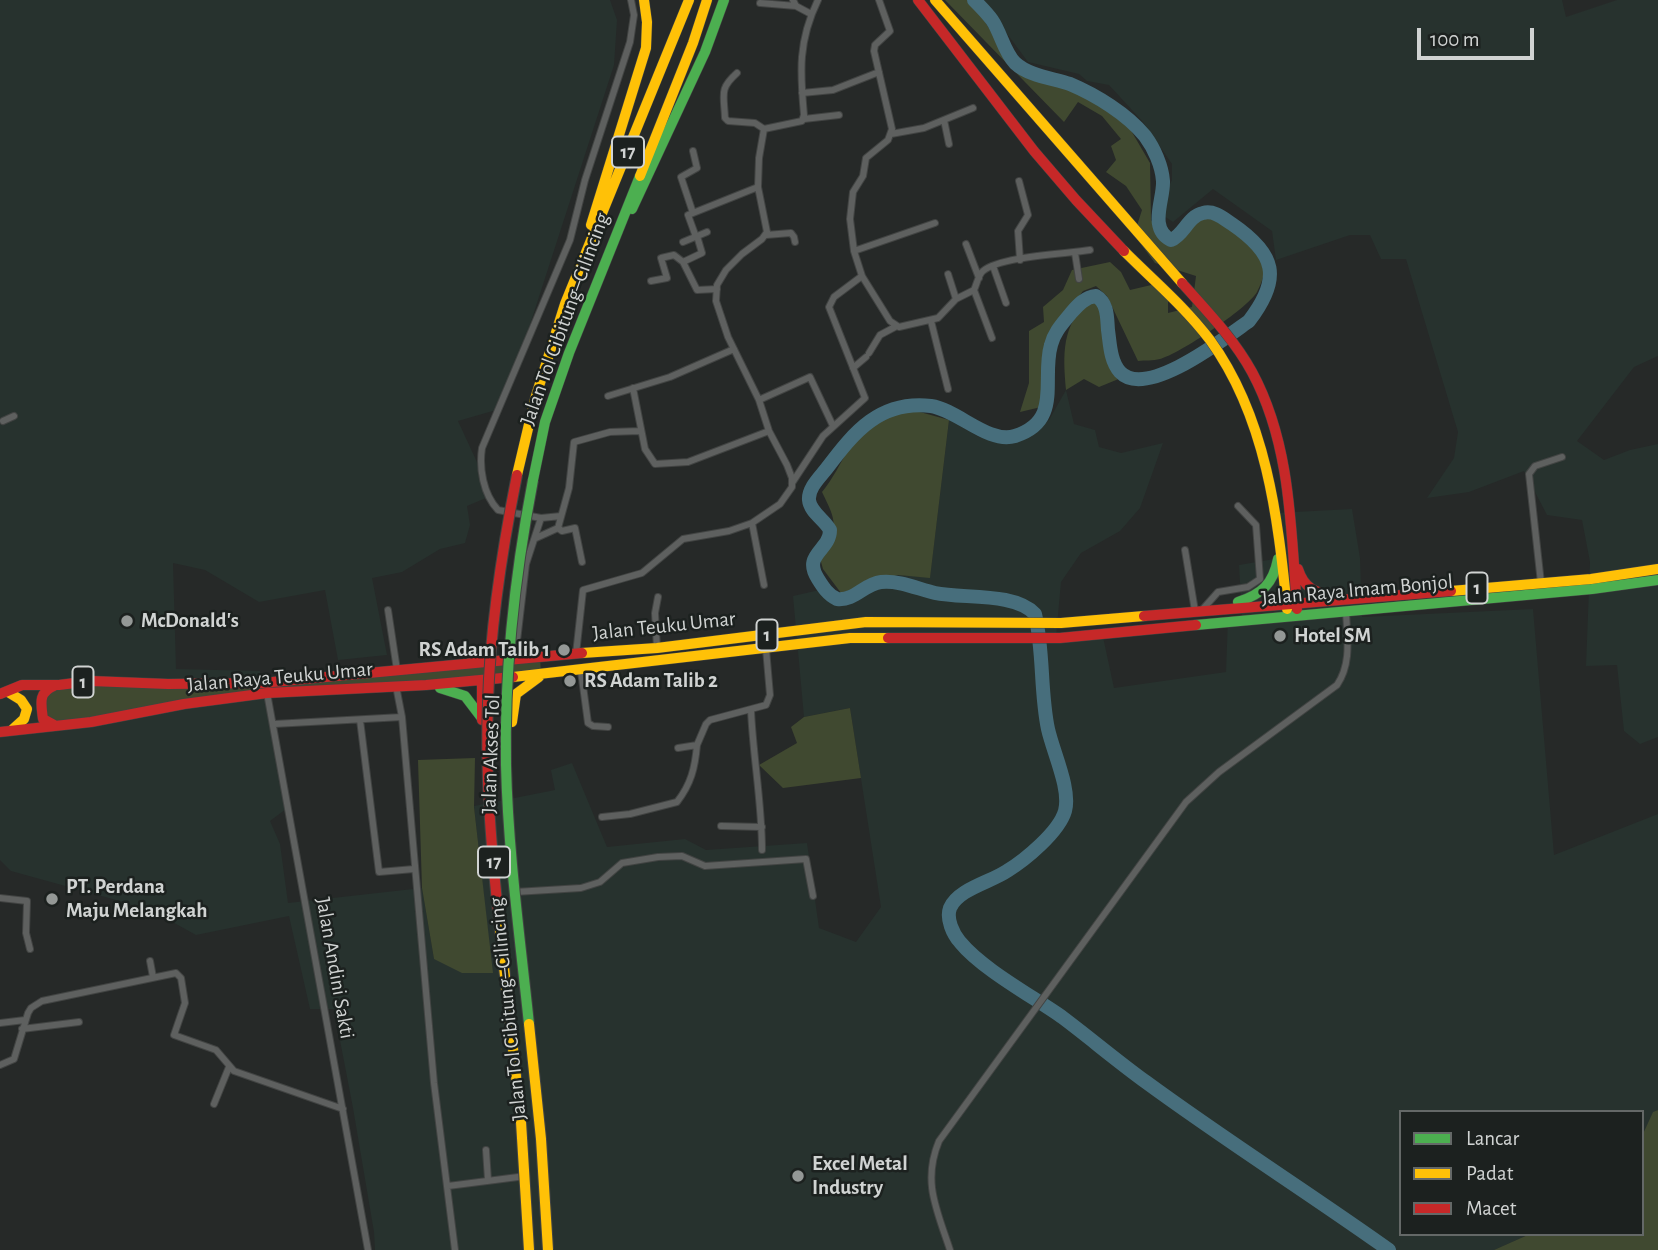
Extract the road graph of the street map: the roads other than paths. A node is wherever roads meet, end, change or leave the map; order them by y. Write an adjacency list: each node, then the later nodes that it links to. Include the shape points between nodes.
1 (631, 0): 69 (street, via 630,41 570,240 482,448 480,468 493,505 503,513)
2 (644, 0): 50 (main road, via 643,61)
3 (689, 0): 50 (main road, Jalan Tol Cibitung–Cilincing / 17)
4 (707, 0): 47 (main road, Jalan Tol Cibitung–Cilincing / 17)
5 (724, 0): 47 (main road, via 655,163)
6 (818, 0): 12 (street)
7 (878, 0): 13 (street, via 890,31 874,47)
8 (935, 0): 74 (main road, via 1240,353 1275,429)
9 (760, 3): 10 (street)
10 (795, 3): 12 (street)
11 (920, 3): 73 (main road, via 1050,172 1214,345 1255,426)
12 (811, 15): 15 (street, via 801,57)
13 (879, 72): 15 (street, via 833,90); 21 (street)
14 (737, 73): 20 (street, via 724,85 726,118)
15 (802, 93): 18 (street)
16 (973, 108): 19 (street)
17 (839, 115): 18 (street)
18 (804, 119): 20 (street)
19 (944, 120): 21 (street); 22 (street)
20 (764, 129): 25 (street)
21 (891, 134): 35 (street, via 866,158 863,176 853,192)
22 (949, 144)
23 (693, 151): 26 (street, via 697,168 681,178)
24 (1019, 181): 37 (street, via 1028,215 1018,230)
25 (758, 187): 26 (street); 29 (street)
26 (693, 213): 30 (street, via 688,215)
27 (935, 223): 35 (street)
28 (707, 232): 30 (street)
29 (766, 235): 32 (street, via 791,233); 45 (street, via 726,270)
30 (697, 236): 31 (street); 38 (street, via 702,253)
31 (683, 242)
32 (795, 242)
33 (966, 244): 42 (street)
34 (1090, 250): 36 (street)
35 (854, 251): 41 (street)
36 (1075, 253): 37 (street); 43 (street)
37 (1020, 260): 39 (street)
38 (683, 262): 44 (street, via 674,255 662,257 667,278); 45 (street, via 696,290)
39 (993, 266): 42 (street); 49 (street)
40 (948, 274): 48 (street)
41 (862, 276): 52 (street); 55 (street, via 834,297 829,307)
42 (979, 278): 46 (street)
43 (1079, 279)
44 (651, 281)
45 (717, 289): 54 (street, via 716,301)
46 (974, 290): 48 (street); 53 (street)
47 (591, 294): 144 (main road, Jalan Tol Cibitung–Cilincing / 17, bridge, via 545,422 519,547 507,668 508,805 541,1141)
48 (956, 299): 51 (street, via 942,316)
49 (1006, 303)
50 (565, 304): 143 (main road, Jalan Tol Cibitung–Cilincing / 17, bridge, via 517,475 489,652 494,866)
51 (931, 321): 52 (street); 57 (street)
52 (895, 327): 55 (street, via 880,335)
53 (992, 338)
54 (734, 349): 56 (street); 59 (street)
55 (853, 368): 62 (street, via 865,401)
56 (633, 388): 58 (street); 63 (street)
57 (948, 389)
58 (608, 396)
59 (759, 400): 62 (street, via 810,377); 64 (street)
60 (13, 416): 61 (street)
61 (3, 421)
62 (833, 426): 66 (street)
63 (640, 430): 64 (street, via 655,464 688,462); 68 (street, via 574,442)
64 (769, 431): 66 (street)
65 (1562, 457): 79 (street, via 1535,466 1529,474)
66 (792, 483): 70 (street, via 780,504)
67 (1238, 506): 85 (street, via 1255,525 1260,579 1248,587 1218,592)
68 (561, 516): 69 (street); 71 (street)
69 (541, 518): 72 (street)
70 (752, 523): 80 (street); 93 (street, via 683,539 642,573 585,588)
71 (558, 528): 72 (street); 76 (street, via 575,528)
72 (536, 538): 94 (street, via 526,564)
73 (1280, 549): 83 (main road); 85 (main road, via 1275,578 1264,592)
74 (1293, 549): 82 (main road, via 1307,588 1325,595); 83 (main road)
75 (1185, 550): 85 (street)
76 (582, 562)
77 (1658, 569): 79 (main road, Jalan Raya Imam Bonjol / 1)
78 (1658, 580): 86 (main road, Jalan Raya Imam Bonjol / 1)
79 (1541, 583): 82 (main road, Jalan Raya Imam Bonjol / 1)
80 (764, 585)
81 (658, 597): 90 (street)
82 (1361, 598): 83 (main road, Jalan Raya Imam Bonjol / 1)
83 (1291, 603): 85 (main road, Jalan Raya Imam Bonjol / 1); 87 (main road)
84 (388, 610): 97 (street)
85 (1203, 610): 88 (main road, Jalan Raya Imam Bonjol / 1)
86 (1346, 611): 87 (main road, Jalan Raya Imam Bonjol / 1); 145 (street, via 1347,665 1337,685 1219,772 1186,802 939,1141 931,1187)
87 (1292, 615): 89 (main road, Jalan Raya Imam Bonjol / 1)
88 (1062, 623): 91 (main road, Jalan Teuku Umar / 1, via 866,622)
89 (1060, 638): 92 (main road, Jalan Teuku Umar / 1, via 871,637)
90 (657, 648): 91 (main road, Jalan Teuku Umar / 1); 93 (main road, Jalan Teuku Umar / 1)
91 (716, 648): 92 (main road, Jalan Teuku Umar / 1); 98 (main road, Jalan Teuku Umar / 1)
92 (766, 649): 107 (street, via 769,700)
93 (576, 654): 94 (main road, Jalan Teuku Umar / 1)
94 (515, 658): 95 (main road, Jalan Teuku Umar / 1)
95 (493, 661): 96 (main road, Jalan Teuku Umar / 1); 100 (main road)
96 (479, 662): 97 (main road, Jalan Raya Teuku Umar / 1)
97 (397, 670): 102 (main road, Jalan Raya Teuku Umar / 1, via 262,683 91,681)
98 (581, 671): 99 (main road, Jalan Teuku Umar / 1); 114 (street, via 588,723)
99 (541, 675): 100 (main road, Jalan Teuku Umar / 1); 111 (main road, via 519,688)
100 (513, 677): 101 (main road, Jalan Teuku Umar / 1); 111 (main road, Jalan Akses Tol)
101 (482, 680): 103 (main road, Jalan Raya Teuku Umar / 1); 109 (main road, Jalan Akses Tol)
102 (58, 685): 105 (main road, Jalan Raya Teuku Umar / 1, via 22,685); 113 (main road, via 45,690 40,699 43,719)
103 (426, 685): 104 (main road, Jalan Raya Teuku Umar / 1); 109 (main road, via 467,697)
104 (396, 687): 106 (main road, Jalan Raya Teuku Umar / 1); 108 (street)
105 (4, 693): 115 (main road, via 24,703 28,712 25,721)
106 (267, 693): 112 (street, Jalan Andini Sakti); 113 (main road, Jalan Raya Teuku Umar / 1)
107 (751, 710): 116 (street, via 708,722); 120 (street)
108 (402, 717): 110 (street); 122 (street)
109 (481, 717): 138 (main road, Jalan Akses Tol)
110 (360, 720): 112 (street); 122 (street, via 379,872)
111 (512, 722): 123 (main road, Jalan Akses Tol, via 506,805)
112 (274, 724): 136 (street, Jalan Andini Sakti)
113 (56, 726): 115 (main road, Jalan Raya Teuku Umar / 1)
114 (608, 727)
115 (5, 731)
116 (696, 745): 117 (street); 118 (street, via 695,769 677,802)
117 (678, 748)
118 (602, 817)
119 (720, 825): 120 (street)
120 (762, 827): 121 (street)
121 (762, 850)
122 (414, 869): 140 (street)
123 (514, 892): 124 (street, via 581,888 600,882 627,861 682,856 705,866 806,859); 144 (main road, Jalan Akses Tol)
124 (813, 896)
125 (0, 898): 126 (street, via 27,901)
126 (30, 949)
127 (150, 961): 128 (street)
128 (153, 977): 129 (street, via 42,1001 31,1008); 134 (street, via 180,975 185,1003 174,1035 216,1050)
129 (25, 1020): 131 (street); 132 (street)
130 (79, 1022): 132 (street)
131 (0, 1023)
132 (22, 1029): 133 (street, via 13,1059)
133 (0, 1065)
134 (229, 1067): 135 (street); 136 (street)
135 (214, 1104)
136 (338, 1107): 141 (street, Jalan Andini Sakti)
137 (486, 1150): 139 (street)
138 (528, 1176): 139 (street); 143 (main road, Jalan Akses Tol)
139 (488, 1180): 140 (street)
140 (448, 1186): 142 (street)
141 (368, 1250)
142 (455, 1250)
143 (530, 1250)
144 (546, 1250)
145 (950, 1250)

